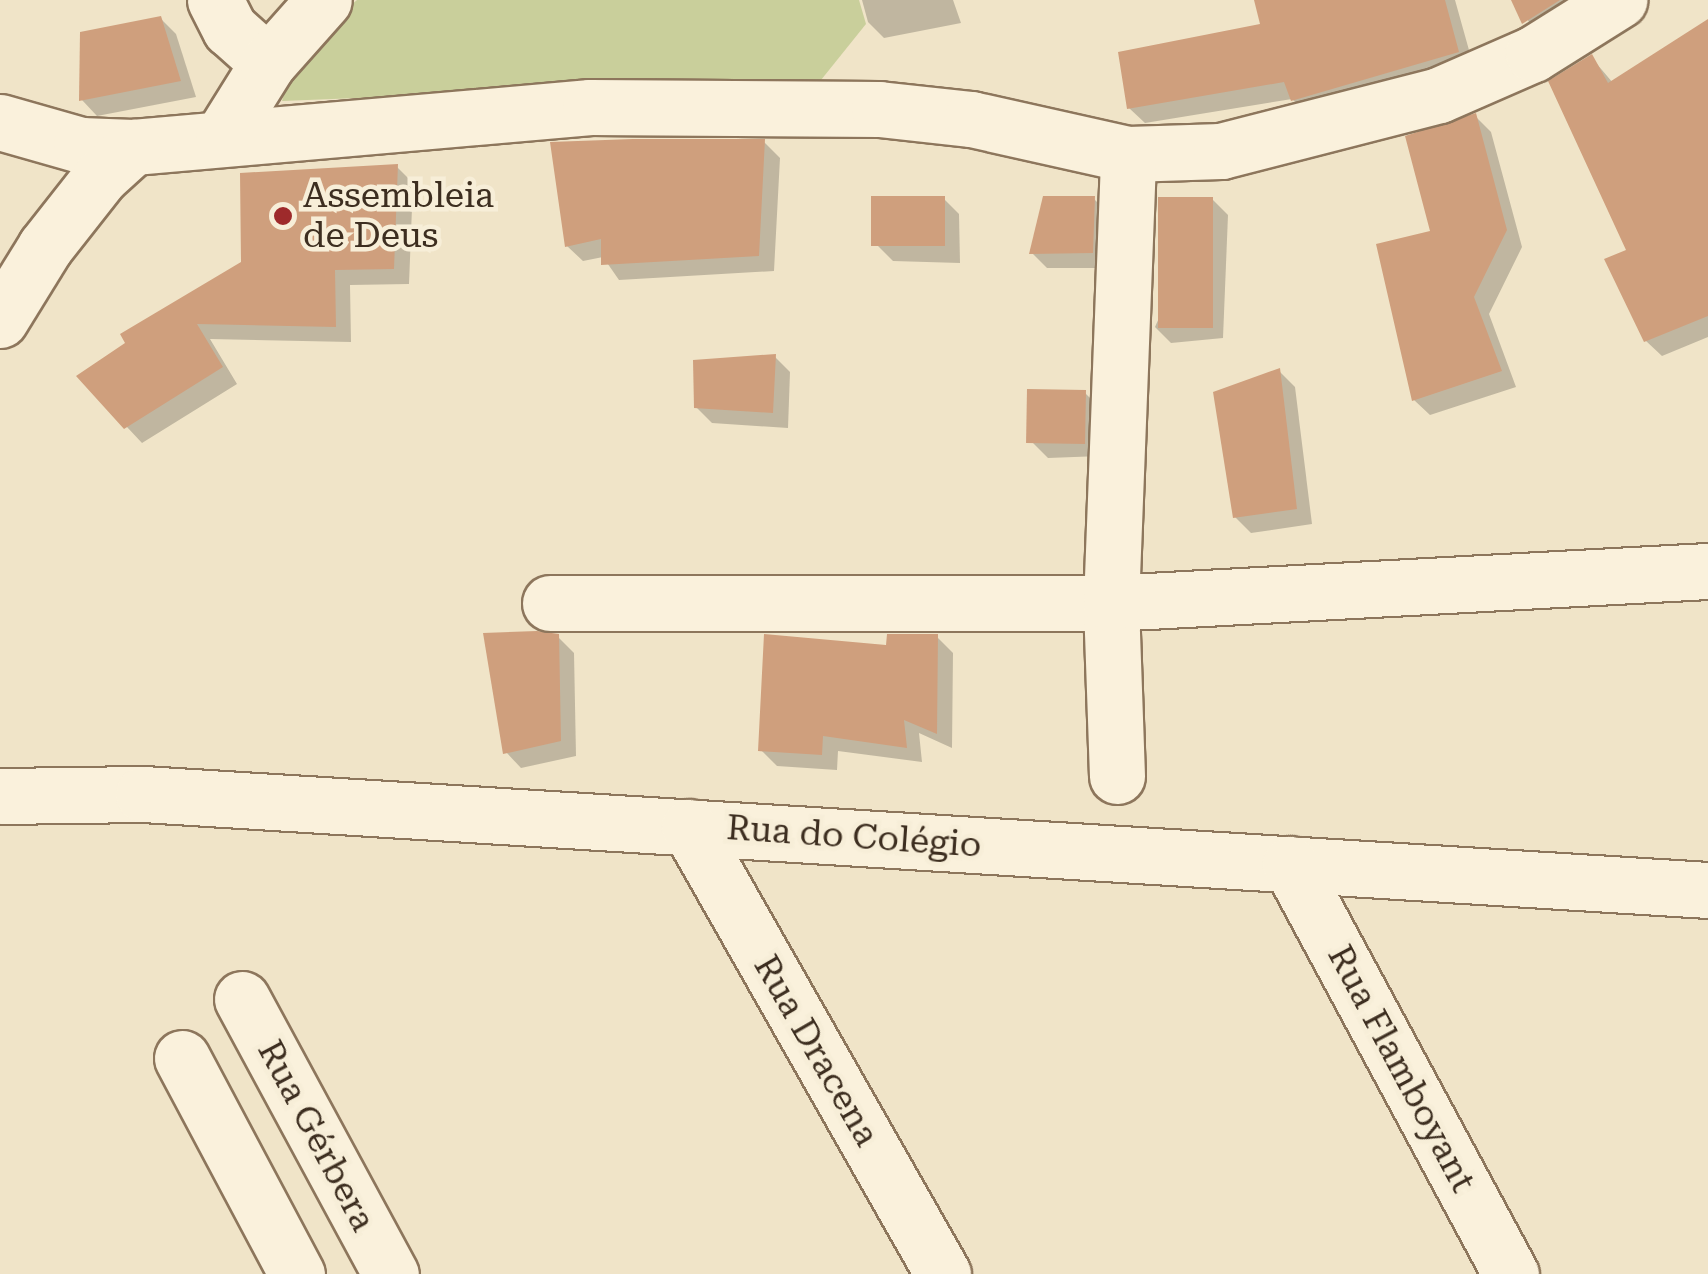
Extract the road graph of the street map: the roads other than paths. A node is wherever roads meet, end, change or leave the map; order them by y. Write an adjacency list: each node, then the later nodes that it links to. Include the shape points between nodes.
1 (216, 0): 4 (street, via 230,29)
2 (324, 0): 4 (street)
3 (1619, 0): 8 (street, via 1532,54 1439,95 1221,150)
4 (268, 62): 6 (street)
5 (0, 122): 7 (street, via 81,144)
6 (224, 135): 7 (street); 8 (street, via 590,106 878,109 971,119)
7 (133, 146): 9 (street, via 56,233)
8 (1128, 154): 12 (street)
9 (0, 320)
10 (1708, 572): 12 (street)
11 (550, 602): 12 (street)
12 (1111, 602): 13 (street)
13 (1117, 776)
14 (0, 796): 15 (street, Rua do Colégio, via 143,794)
15 (689, 827): 16 (street, Rua do Colégio); 22 (street, Rua Dracena)
16 (1290, 864): 17 (street, Rua do Colégio); 23 (street, Rua Flamboyant)
17 (1708, 890)
18 (242, 998): 21 (street, Rua Gérbera)
19 (182, 1058): 20 (street)
20 (297, 1274)
21 (391, 1274)
22 (943, 1274)
23 (1511, 1274)

